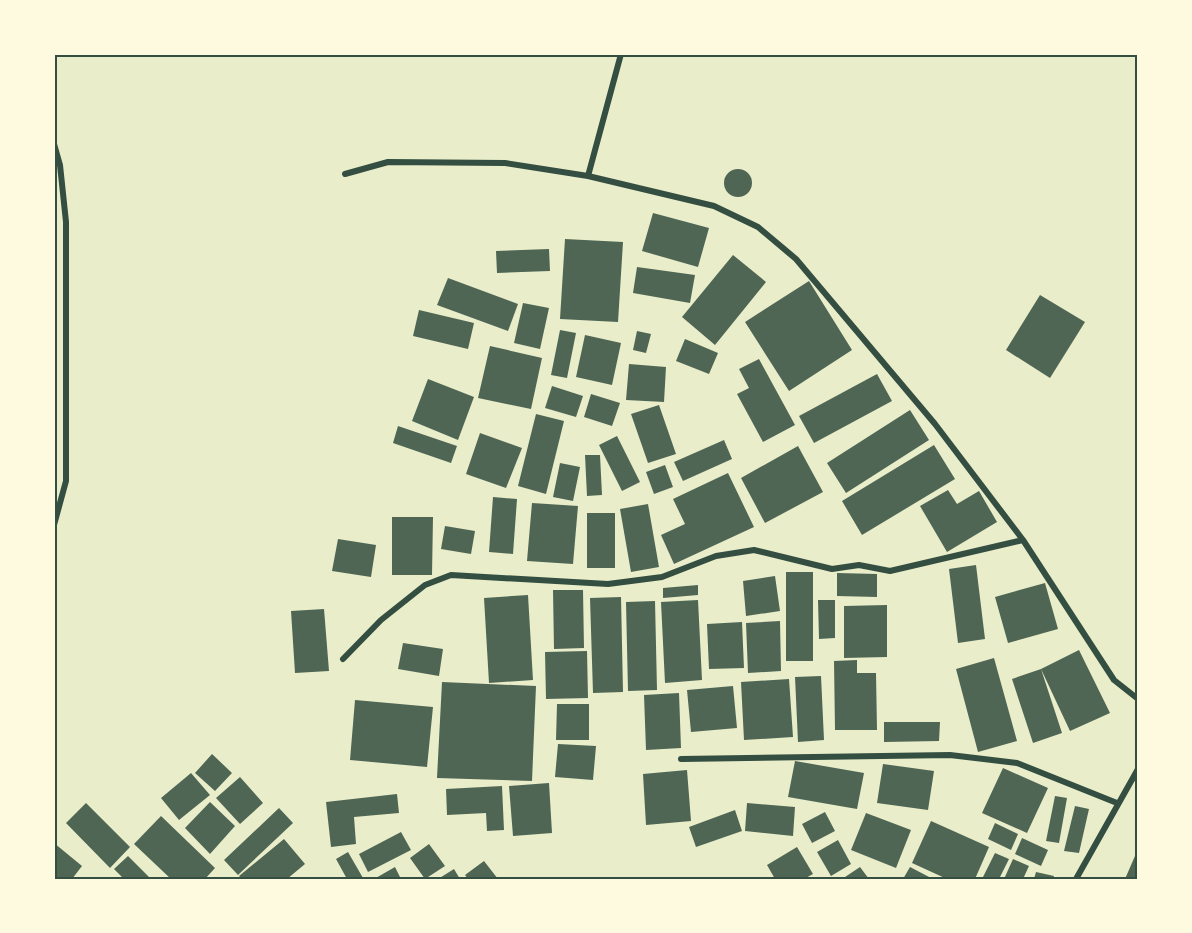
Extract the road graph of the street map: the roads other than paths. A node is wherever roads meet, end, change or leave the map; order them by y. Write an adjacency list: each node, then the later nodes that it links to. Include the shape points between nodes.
1 (621, 54): 4 (street)
2 (54, 144): 5 (street, via 66,222 66,481)
3 (345, 174): 4 (street, via 388,162 505,163)
4 (588, 176): 6 (street, via 714,206 758,227 796,259 935,424)
5 (54, 525)
6 (1023, 540): 7 (street, via 890,572 859,565 832,569 754,550 716,556 662,577 608,584 451,575 424,585 381,620); 8 (street, via 1114,680)
7 (343, 659)
8 (1138, 699)
9 (681, 759): 11 (street, via 950,755 1017,764)
10 (1138, 769): 11 (street)
11 (1117, 802): 12 (street)
12 (1076, 879)

